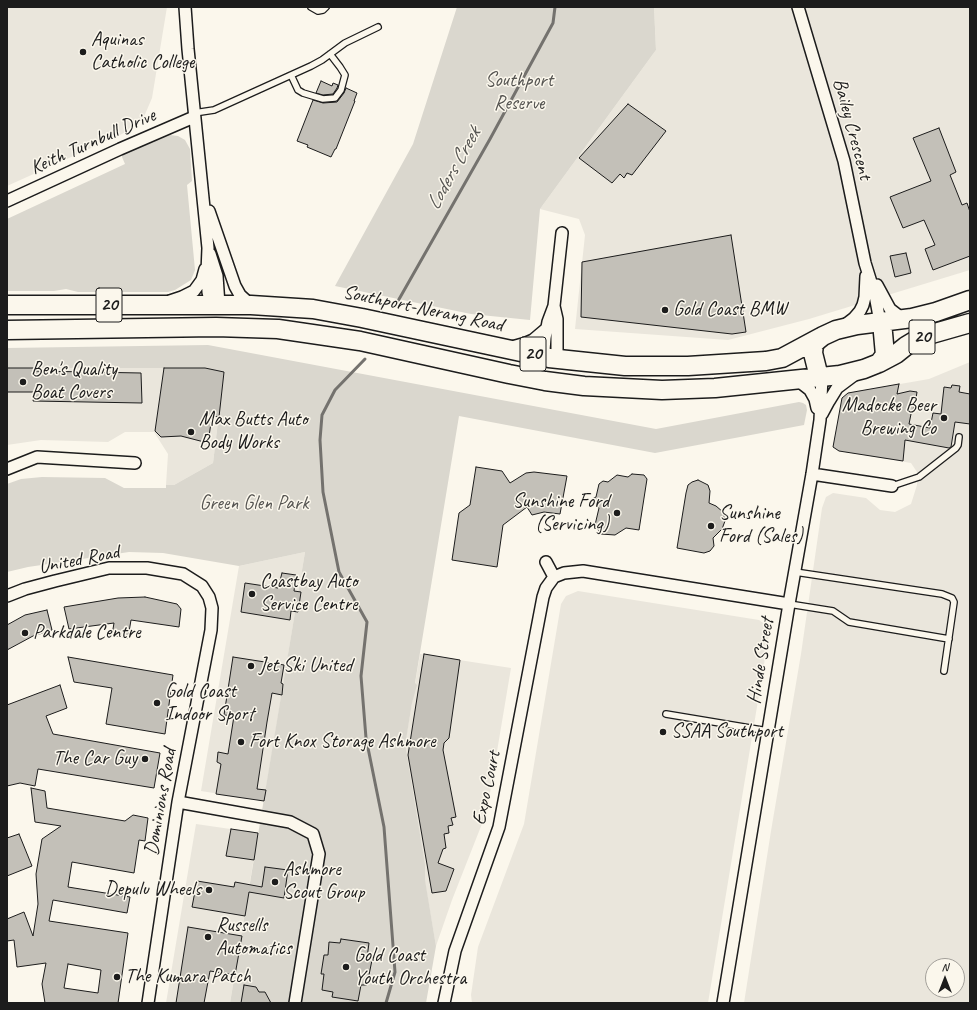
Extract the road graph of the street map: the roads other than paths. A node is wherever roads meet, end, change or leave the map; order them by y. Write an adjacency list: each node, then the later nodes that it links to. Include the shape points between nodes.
1 (185, 7): 8 (street)
2 (312, 7): 3 (lane, via 319,11)
3 (326, 7)
4 (798, 7): 13 (street, Bailey Crescent, via 844,161)
5 (378, 27): 6 (lane)
6 (330, 54): 7 (lane); 7 (lane, via 345,75 341,90 335,98 323,99 303,93 298,90)
7 (291, 75): 8 (lane, via 214,110)
8 (194, 115): 9 (street); 10 (street, Keith Turnbull Drive)
9 (203, 194): 12 (street); 18 (street, via 235,286)
10 (7, 201)
11 (562, 233): 19 (street)
12 (208, 253): 16 (street, via 202,280 194,291 182,297); 17 (street, via 217,276)
13 (865, 263): 20 (street, via 890,309); 21 (street, Bailey Crescent); 26 (street, Bailey Crescent, via 865,297 860,311 854,318)
14 (970, 300): 20 (main road, 20)
15 (7, 305): 16 (main road, Southport-Nerang Road / 20)
16 (150, 305): 17 (main road, Southport-Nerang Road / 20)
17 (215, 305): 18 (main road, Southport-Nerang Road / 20); 23 (main road)
18 (251, 305): 27 (main road, Southport-Nerang Road / 20, via 313,309)
19 (554, 306): 24 (street); 28 (street, via 557,319 557,351)
20 (908, 319): 21 (main road, 20)
21 (881, 322): 26 (main road, 20, via 857,325); 29 (main road, 20, via 885,355)
22 (970, 323): 29 (main road, 20, via 921,337 896,354)
23 (216, 327): 25 (main road, 20); 32 (main road, 20, via 278,329 324,335)
24 (546, 329): 27 (street, via 526,344); 28 (street, via 544,350)
25 (7, 330)
26 (829, 333): 28 (main road, Southport-Nerang Road / 20, via 782,358 766,361 688,366 626,366); 30 (main road, via 814,344 813,353)
27 (501, 348): 28 (main road, Southport-Nerang Road / 20)
28 (549, 358): 32 (main road)
29 (871, 366): 30 (main road, 20, via 840,375); 33 (street, Hinde Street, via 837,388)
30 (820, 377): 31 (main road, 20); 33 (street, Hinde Street)
31 (795, 379): 32 (main road, 20, via 715,388 662,390 584,386); 33 (street, Hinde Street, via 810,390)
32 (545, 380)
33 (820, 420): 37 (street, Hinde Street)
34 (959, 437): 38 (lane, via 956,448 919,477)
35 (135, 463): 36 (street, via 37,457)
36 (7, 469)
37 (812, 474): 38 (street); 40 (street, Hinde Street)
38 (892, 486)
39 (546, 562): 41 (street)
40 (794, 572): 43 (street, Hinde Street); 45 (lane, via 942,594 952,598 954,602)
41 (554, 577): 43 (street, via 583,571); 52 (street, Expo Court, via 543,597 499,828 455,951)
42 (7, 596): 44 (street, United Road, via 39,585 109,568 147,568 183,574 202,586)
43 (788, 604): 45 (lane, via 833,612 849,622); 48 (street, Hinde Street)
44 (212, 608): 49 (street, Dominions Road, via 211,630)
45 (949, 639): 46 (lane)
46 (944, 671)
47 (666, 714): 48 (lane)
48 (768, 731): 53 (street, Hinde Street)
49 (178, 802): 50 (street, Dominions Road); 51 (street, via 290,822 313,834 320,854)
50 (148, 1003)
51 (295, 1003)
52 (444, 1003)
53 (723, 1003)

